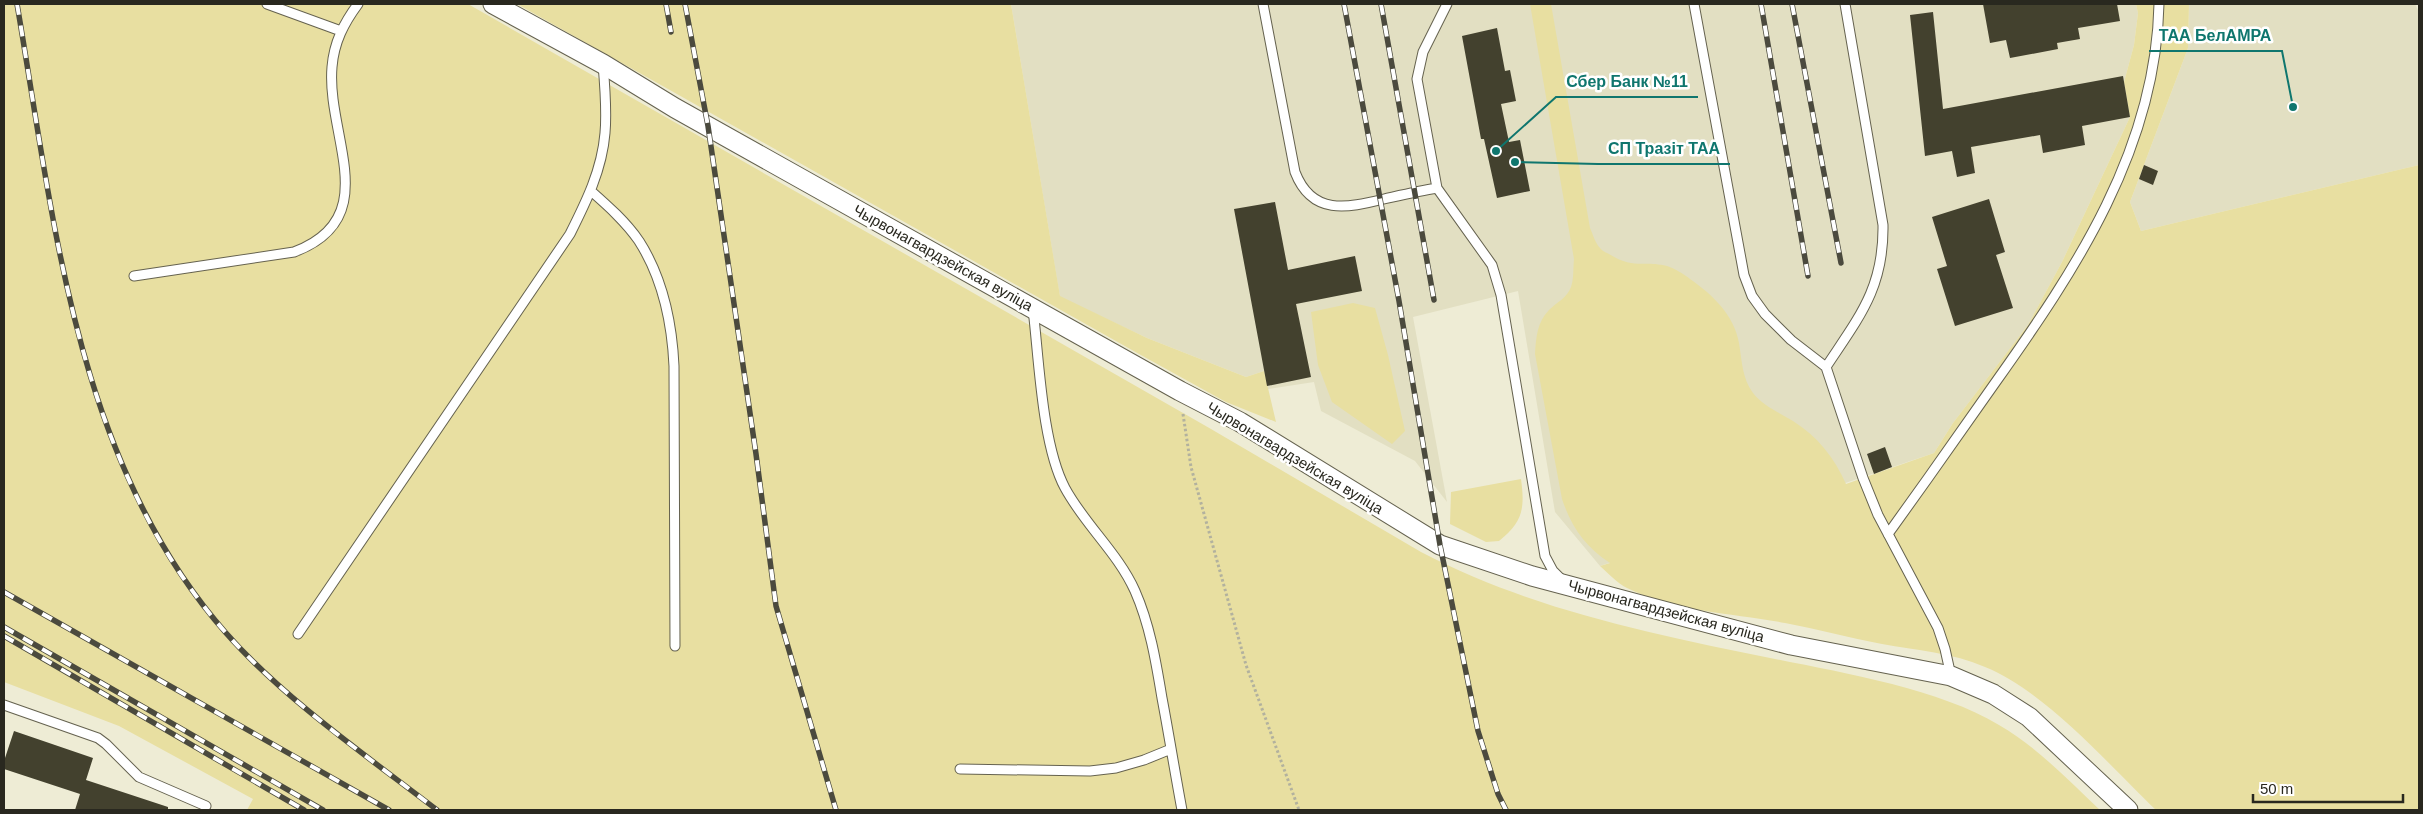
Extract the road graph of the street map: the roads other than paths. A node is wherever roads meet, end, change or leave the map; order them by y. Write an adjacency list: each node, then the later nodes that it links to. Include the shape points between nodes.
1 (267, 4): 9 (lane)
2 (358, 4): 9 (lane)
3 (492, 4): 10 (street, Чырвонагвардзейская вуліца)
4 (1263, 4): 11 (lane, via 1295,172 1307,193 1329,206 1353,207)
5 (1447, 4): 11 (lane, via 1423,52 1417,79)
6 (1694, 4): 15 (lane, via 1744,275 1752,296 1765,314 1791,340)
7 (1845, 4): 15 (lane, via 1883,225 1883,246 1874,290)
8 (2159, 4): 16 (lane, via 2158,41 2147,102 2092,235 2050,306)
9 (341, 31): 13 (lane, via 332,67 332,91 345,181 344,201 338,221 327,235 294,252)
10 (604, 64): 12 (lane, via 605,132); 14 (street, Чырвонагвардзейская вуліца, via 683,112)
11 (1437, 188): 17 (lane, via 1481,247 1498,280 1545,556 1553,571)
12 (592, 191): 18 (lane, via 547,270); 19 (lane, via 639,241 652,268 672,332)
13 (134, 276)
14 (1032, 308): 17 (street, Чырвонагвардзейская вуліца, via 1180,392 1240,422 1440,545); 22 (lane, via 1055,461 1064,487 1122,565 1135,591 1153,646)
15 (1826, 367): 16 (lane, via 1863,478)
16 (1888, 534): 20 (lane, via 1938,628)
17 (1567, 585): 20 (street, Чырвонагвардзейская вуліца, via 1791,644)
18 (298, 634)
19 (675, 646)
20 (1951, 676): 26 (street, Чырвонагвардзейская вуліца, via 1993,694 2029,717)
21 (4, 706): 24 (lane, via 98,738 139,777)
22 (1171, 749): 23 (lane, via 1116,768 1090,771); 25 (lane)
23 (960, 769)
24 (206, 806)
25 (1182, 810)
26 (2128, 810)

